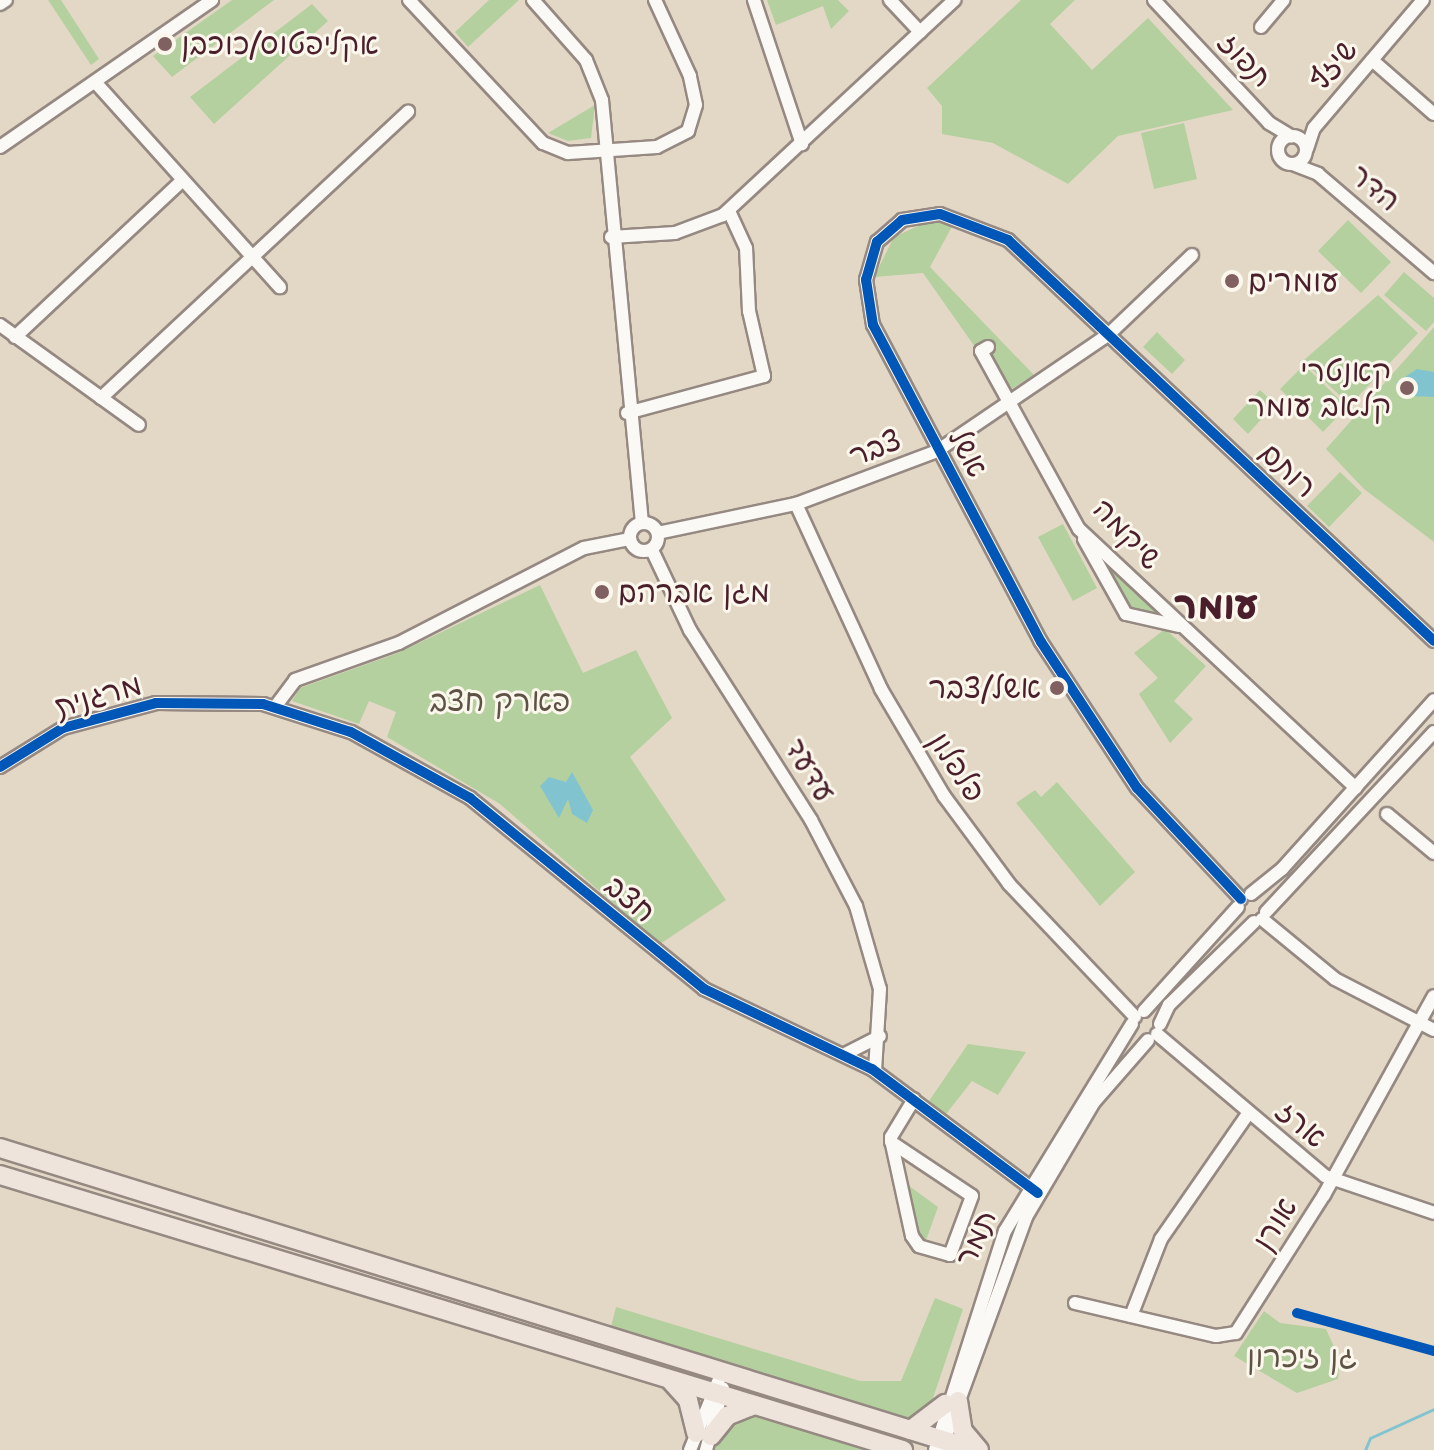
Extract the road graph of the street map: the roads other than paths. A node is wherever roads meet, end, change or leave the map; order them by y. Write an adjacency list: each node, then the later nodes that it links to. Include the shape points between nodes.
1 (6, 0): 12 (street)
2 (212, 0): 16 (street)
3 (409, 0): 25 (street, via 547,146)
4 (533, 0): 25 (street, via 592,72)
5 (655, 0): 25 (street, via 685,60 692,124 667,145)
6 (754, 0): 22 (street)
7 (890, 0): 14 (street)
8 (954, 0): 14 (street)
9 (1154, 0): 19 (street, תפוז)
10 (1284, 0): 13 (street)
11 (1423, 0): 15 (street, שיזף)
12 (0, 4)
13 (1261, 27)
14 (920, 32): 22 (street)
15 (1372, 60): 18 (street); 20 (street, שיזף)
16 (96, 83): 23 (street); 29 (street)
17 (408, 112): 33 (street)
18 (1434, 114)
19 (1265, 120): 21 (street, תפוז); 24 (street, תפוז)
20 (1314, 128): 21 (street, שיזף); 26 (street, שיזף)
21 (1293, 136): 24 (street); 26 (street, תפוז)
22 (802, 144): 30 (street)
23 (0, 147)
24 (1278, 149): 27 (street, via 1284,162)
25 (608, 150): 31 (street)
26 (1307, 150): 27 (street); 28 (street, הדר)
27 (1295, 165): 28 (street, הדר)
28 (1318, 174): 34 (street, הדר)
29 (183, 180): 33 (street); 38 (street)
30 (729, 211): 31 (street, via 675,233); 42 (street, via 746,248 763,379)
31 (611, 237): 42 (street)
32 (1192, 255): 37 (street, צבר)
33 (253, 257): 35 (street); 40 (street)
34 (1434, 273)
35 (280, 287)
36 (0, 325): 38 (street)
37 (1109, 334): 41 (street, צבר); 44 (street, אשל, via 989,228 940,214 893,226 872,253 867,304); 52 (street, רותם)
38 (15, 337): 40 (street)
39 (988, 347): 41 (street, שיקמה, via 981,351)
40 (101, 398): 43 (street)
41 (1010, 401): 44 (street, צבר); 47 (street, שיקמה)
42 (627, 413): 46 (street)
43 (139, 425)
44 (939, 449): 45 (street, צבר); 61 (street, אשל, via 1096,732 1162,818)
45 (796, 504): 48 (street, צבר); 64 (street, פלפלון, via 874,675 937,786 1009,884)
46 (642, 523): 48 (street); 49 (street)
47 (1079, 529): 51 (street, שיקמה); 51 (street, via 1126,614)
48 (658, 533): 50 (street)
49 (630, 539): 50 (street, via 638,551); 55 (street, via 584,548 399,643 295,680)
50 (652, 550): 68 (street, עדעד, via 690,630 846,884 878,975)
51 (1185, 629): 58 (street, שיקמה)
52 (1434, 641)
53 (1434, 700): 58 (street, תמר)
54 (171, 701): 55 (street, חצב); 57 (street, מרגנית, via 84,720)
55 (275, 707): 69 (street, חצב, via 351,732 425,769 697,984)
56 (1434, 732): 62 (street, תמר)
57 (0, 767)
58 (1356, 788): 61 (street, תמר)
59 (1387, 814): 60 (street)
60 (1434, 853)
61 (1243, 900): 62 (street); 62 (street, via 1263,898); 64 (street, תמר)
62 (1261, 917): 65 (street, via 1320,968); 67 (street, תמר, via 1169,1005)
63 (1434, 996): 65 (street, אורן)
64 (1137, 1017): 67 (street); 67 (street); 77 (street, תמר)
65 (1414, 1023): 66 (street); 76 (street, אורן)
66 (1434, 1030)
67 (1155, 1032): 72 (street, ארז); 77 (street, תמר, via 1105,1086)
68 (881, 1033): 69 (street, via 868,1048); 70 (street, עדעד)
69 (845, 1054): 70 (street, חצב)
70 (875, 1070): 71 (street, חצב)
71 (914, 1099): 73 (street); 77 (street, חצב)
72 (1248, 1114): 76 (street, ארז); 80 (street, via 1161,1239)
73 (891, 1142): 73 (street, via 914,1241 950,1255 972,1196)
74 (0, 1148): 81 (highway)
75 (0, 1175): 82 (highway)
76 (1332, 1180): 78 (street, ארז); 80 (street, אורן, via 1233,1335)
77 (1033, 1190): 84 (street, תמר, via 984,1283)
78 (1434, 1213)
79 (1075, 1303): 80 (street, אורן)
80 (1131, 1316)
81 (722, 1372): 83 (street); 86 (highway)
82 (669, 1379): 83 (highway); 87 (highway, via 688,1400)
83 (717, 1394): 85 (highway); 87 (street)
84 (952, 1402): 86 (highway); 88 (street, תמר); 90 (highway)
85 (754, 1405): 87 (highway, via 727,1416); 89 (highway)
86 (911, 1430): 88 (highway)
87 (701, 1442)
88 (939, 1445): 90 (highway)
89 (903, 1450)
90 (977, 1450)

